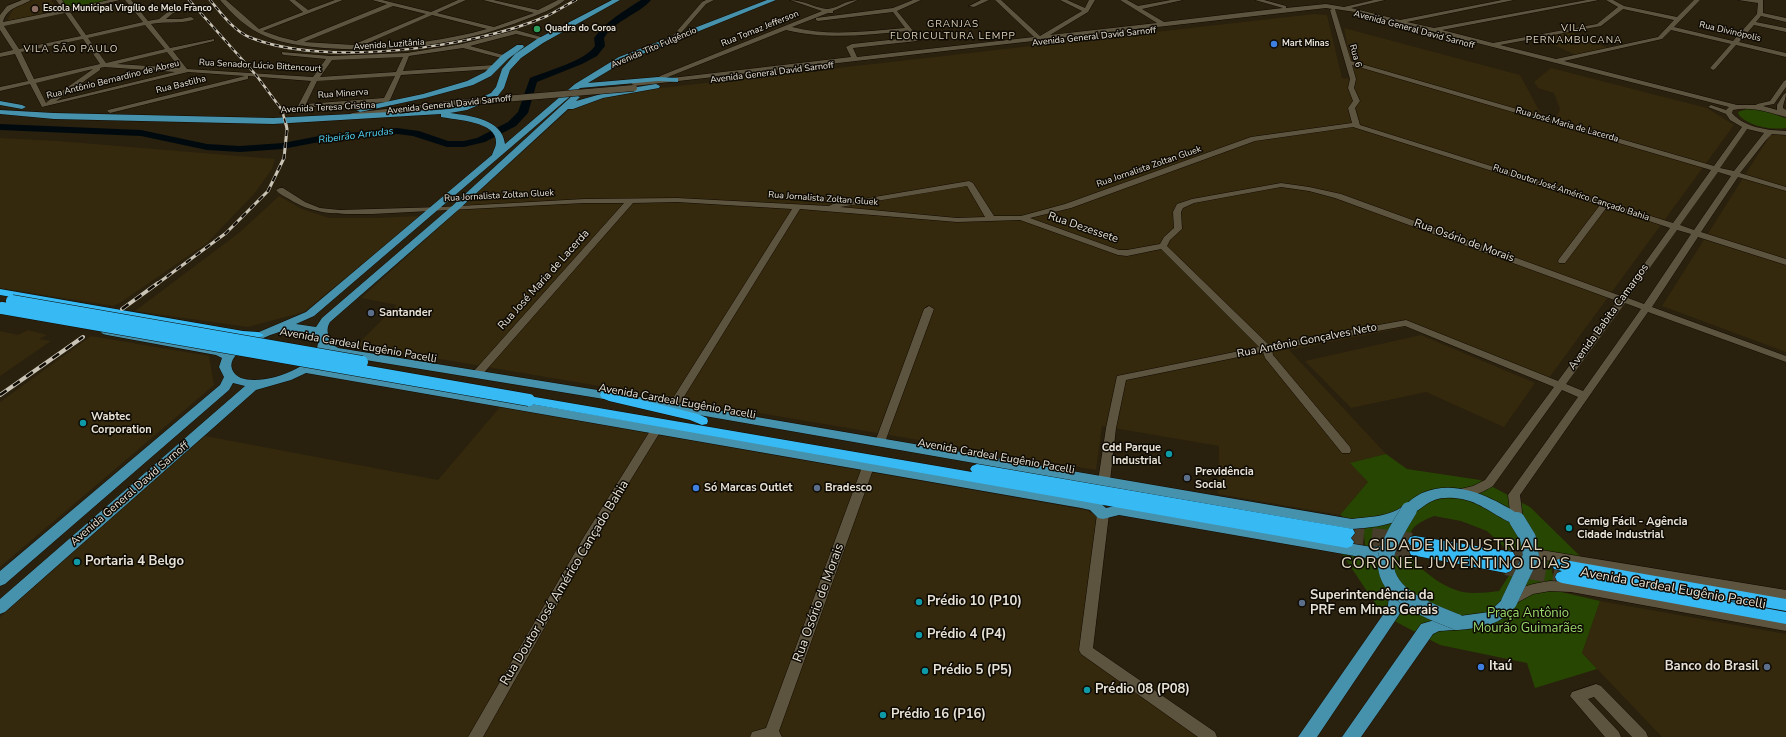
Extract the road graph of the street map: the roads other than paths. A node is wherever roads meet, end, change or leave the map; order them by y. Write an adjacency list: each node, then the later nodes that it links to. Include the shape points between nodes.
1 (21, 0): 37 (street)
2 (28, 0): 66 (street, via 5,11)
3 (59, 0): 46 (street)
4 (117, 0): 46 (street)
5 (128, 0): 63 (street)
6 (223, 0): 74 (street)
7 (292, 0): 51 (street)
8 (340, 0): 51 (street)
9 (375, 0): 38 (street)
10 (402, 0): 38 (street)
11 (463, 0): 54 (street)
12 (486, 0): 52 (street)
13 (562, 0): 52 (street)
14 (607, 0): 77 (main road, Avenida Teresa Cristina)
15 (617, 0): 77 (main road, Avenida Teresa Cristina)
16 (711, 0): 79 (street, via 704,3)
17 (773, 0): 79 (main road, Avenida Tito Fulgêncio)
18 (781, 0): 103 (main road, Avenida Tito Fulgêncio, via 642,54)
19 (793, 0): 49 (street)
20 (855, 0): 49 (street, Rua Tomaz Jefferson)
21 (918, 0): 47 (street)
22 (986, 0): 40 (street)
23 (998, 0): 78 (street)
24 (1063, 0): 50 (street)
25 (1092, 0): 50 (street)
26 (1123, 0): 42 (street)
27 (1180, 0): 42 (street)
28 (1258, 0): 39 (street)
29 (1382, 0): 45 (street)
30 (1511, 0): 35 (street)
31 (1596, 0): 53 (street)
32 (1609, 0): 41 (street)
33 (1697, 0): 59 (street)
34 (1741, 0): 36 (street)
35 (1500, 1): 53 (street); 62 (street)
36 (1760, 1): 55 (street)
37 (7, 3)
38 (392, 4): 54 (street); 82 (street)
39 (1273, 4): 44 (street); 44 (street, via 1294,2 1291,5)
40 (972, 6)
41 (1622, 7): 59 (street); 84 (street, via 1599,25)
42 (1137, 8): 64 (street)
43 (181, 9): 60 (street, via 171,12)
44 (1296, 9): 45 (street, Avenida General David Sarnoff, via 1326,6); 48 (street, Avenida General David Sarnoff); 64 (street, Avenida General David Sarnoff); 69 (street, Avenida General David Sarnoff)
45 (1342, 9): 48 (street, Avenida General David Sarnoff); 62 (street, Avenida General David Sarnoff); 125 (street, Avenida General David Sarnoff)
46 (66, 10): 66 (street); 76 (street)
47 (894, 10): 56 (street); 71 (street)
48 (1333, 10): 97 (street, Rua 6)
49 (829, 11): 56 (street); 58 (street, Rua Tomaz Jefferson)
50 (1086, 11): 78 (street)
51 (307, 12): 74 (street)
52 (539, 12): 67 (street)
53 (1529, 12): 72 (street)
54 (431, 13): 67 (street); 86 (street)
55 (1760, 14): 61 (street); 65 (street)
56 (847, 16): 58 (street)
57 (191, 19): 60 (street)
58 (810, 19): 68 (street, Rua Tomaz Jefferson)
59 (1678, 19): 70 (street)
60 (161, 20): 63 (street)
61 (1786, 20)
62 (1399, 22): 72 (street, Avenida General David Sarnoff)
63 (146, 23): 76 (street); 87 (street)
64 (1163, 23): 69 (street); 75 (street, Avenida General David Sarnoff)
65 (1753, 23): 73 (street); 83 (street)
66 (0, 25): 88 (street)
67 (494, 28): 86 (street, via 418,43)
68 (787, 28): 71 (street, via 803,34 827,36); 107 (street, Rua Tomaz Jefferson)
69 (1175, 28): 75 (street, Avenida General David Sarnoff)
70 (1670, 28): 83 (street, Rua Divinópolis); 98 (street, via 1656,40)
71 (909, 29): 80 (street)
72 (1432, 30): 84 (street, Avenida General David Sarnoff)
73 (1786, 30)
74 (259, 31): 82 (street)
75 (1090, 35): 78 (street, Avenida General David Sarnoff, via 1082,32); 107 (street, Avenida General David Sarnoff)
76 (84, 37): 88 (street); 99 (street)
77 (541, 38): 85 (street, Avenida Luzitânia, via 516,32); 94 (main road, Avenida Teresa Cristina); 124 (main road, Avenida Teresa Cristina, via 506,69 500,88 494,95 464,108)
78 (1039, 38): 89 (street, Avenida General David Sarnoff)
79 (673, 39): 112 (main road, Avenida Tito Fulgêncio, via 622,60)
80 (917, 39): 89 (street); 96 (street, via 849,47)
81 (212, 40): 87 (street)
82 (296, 43): 86 (street)
83 (1734, 43): 93 (street, Rua Divinópolis); 101 (street)
84 (1491, 45): 98 (street, Avenida General David Sarnoff)
85 (462, 46): 92 (street, Avenida Luzitânia); 94 (street)
86 (351, 47)
87 (168, 50): 99 (street); 102 (street)
88 (17, 51): 91 (street); 108 (street)
89 (926, 51): 96 (street, Avenida General David Sarnoff)
90 (284, 53): 95 (street, Avenida Luzitânia)
91 (0, 55)
92 (407, 55): 95 (street, Avenida Luzitânia); 104 (street)
93 (1786, 55)
94 (504, 57): 100 (main road, Avenida Teresa Cristina)
95 (330, 58): 106 (street)
96 (855, 59): 107 (street, Avenida General David Sarnoff)
97 (1348, 62): 129 (street, Rua 6, via 1353,78 1351,88 1357,100 1351,108); 134 (street, Rua José Maria de Lacerda)
98 (1554, 62): 119 (street, Avenida General David Sarnoff)
99 (104, 65): 102 (street, Rua Senador Lúcio Bittencourt); 108 (street); 118 (street)
100 (494, 67): 104 (street, Rua Senador Lúcio Bittencourt); 120 (main road, Avenida Teresa Cristina, via 482,78 464,85)
101 (1713, 68)
102 (186, 71): 105 (street, Rua Senador Lúcio Bittencourt); 118 (street, Rua Antônio Bernardino de Abreu)
103 (616, 72): 110 (main road); 111 (main road, Avenida Tito Fulgêncio)
104 (399, 74): 106 (street, Rua Senador Lúcio Bittencourt); 106 (street, Rua Minerva, via 387,100 301,106)
105 (256, 76): 106 (street, Rua Senador Lúcio Bittencourt); 122 (street, Rua Bastilha)
106 (315, 79)
107 (665, 80): 110 (main road); 110 (street, Avenida General David Sarnoff); 121 (main road, via 583,101)
108 (33, 82): 113 (street); 118 (street)
109 (1786, 82): 117 (street, via 1772,103)
110 (635, 84): 111 (main road); 115 (street, Avenida General David Sarnoff, bridge)
111 (589, 85): 112 (main road); 121 (main road, Avenida Tito Fulgêncio)
112 (578, 86): 133 (main road, Avenida Tito Fulgêncio)
113 (0, 89)
114 (1786, 95): 126 (street, via 1780,109)
115 (445, 102): 120 (street, Avenida General David Sarnoff); 128 (street, Avenida General David Sarnoff)
116 (0, 103): 118 (main road, Avenida Teresa Cristina)
117 (1754, 106): 119 (street, Avenida General David Sarnoff); 126 (street)
118 (42, 107): 122 (main road, Avenida Teresa Cristina); 123 (main road); 127 (main road, via 42,112)
119 (1736, 107): 125 (street)
120 (363, 109): 122 (main road, Avenida Teresa Cristina, via 259,116)
121 (563, 110): 142 (main road)
122 (110, 111)
123 (4, 112): 127 (main road, Avenida Teresa Cristina)
124 (421, 113): 128 (main road, Avenida Teresa Cristina); 133 (main road, via 454,116 486,124 500,135 502,141)
125 (1728, 113): 130 (street, Avenida General David Sarnoff)
126 (1786, 114)
127 (49, 116): 128 (main road, Avenida Teresa Cristina, via 260,121)
128 (329, 118)
129 (1357, 126): 139 (street, Rua Doutor José Américo Cançado Bahia); 144 (street, Rua Jornalista Zoltan Gluek, via 1254,139 1068,206)
130 (1746, 126): 131 (street); 134 (street, Avenida Babita Camargos)
131 (1770, 132): 132 (street); 135 (street)
132 (1786, 133)
133 (490, 162): 143 (main road)
134 (1716, 168): 135 (street, Rua José Maria de Lacerda); 146 (street, Avenida Babita Camargos)
135 (1736, 174): 136 (street, Rua José Maria de Lacerda); 147 (street)
136 (1786, 188)
137 (280, 190): 143 (street, Rua Jornalista Zoltan Gluek, via 302,204 319,210)
138 (630, 201): 140 (street, Rua Jornalista Zoltan Gluek, via 677,200); 142 (street, Rua Jornalista Zoltan Gluek, via 584,201); 163 (street, Rua José Maria de Lacerda)
139 (1605, 204): 146 (street, Rua Doutor José Américo Cançado Bahia); 149 (street)
140 (797, 207): 141 (street, Rua Jornalista Zoltan Gluek); 170 (street)
141 (820, 208): 145 (street, Rua Jornalista Zoltan Gluek, via 957,220); 145 (street, via 969,183)
142 (454, 209): 143 (street, Rua Jornalista Zoltan Gluek); 158 (main road, via 326,320 321,328)
143 (434, 210): 156 (main road, via 310,314)
144 (1021, 218): 145 (street, Rua Jornalista Zoltan Gluek); 148 (street, Rua Dezessete, via 1118,252)
145 (991, 219)
146 (1674, 226): 147 (street, Rua Doutor José Américo Cançado Bahia); 152 (street, Avenida Babita Camargos)
147 (1696, 233): 150 (street, Rua Doutor José Américo Cançado Bahia); 154 (street)
148 (1163, 246): 152 (street, Rua Osório de Morais, via 1178,229 1177,212 1180,206 1192,201 1281,185 1338,196); 159 (street)
149 (1562, 261)
150 (1786, 262)
151 (0, 292): 157 (highway)
152 (1624, 298): 154 (street, Rua Osório de Morais); 166 (street, Avenida Babita Camargos)
153 (1, 307): 160 (main road, via 219,352); 169 (highway, Avenida Cardeal Eugênio Pacelli, bridge); 169 (highway, Avenida Cardeal Eugênio Pacelli, bridge, via 12,301)
154 (1647, 307): 161 (street, Rua Osório de Morais); 168 (street)
155 (930, 309): 174 (street)
156 (276, 329): 157 (main road); 158 (main road, Avenida Cardeal Eugênio Pacelli, via 303,328 314,331)
157 (258, 336): 160 (main road, via 236,349)
158 (323, 340): 162 (main road, via 322,353); 163 (main road, Avenida Cardeal Eugênio Pacelli, via 335,351)
159 (1267, 348): 166 (street, Rua Antônio Gonçalves Neto, via 1406,323); 175 (street, via 1268,356); 177 (street, Rua Antônio Gonçalves Neto, via 1121,378)
160 (229, 357): 164 (main road, via 226,371)
161 (1786, 359)
162 (304, 369): 165 (main road); 173 (main road)
163 (477, 374): 167 (main road, Avenida Cardeal Eugênio Pacelli)
164 (230, 377): 165 (main road, via 238,381); 181 (main road, Avenida General David Sarnoff, via 225,387)
165 (262, 383): 182 (main road, Avenida General David Sarnoff, via 252,387)
166 (1560, 385): 168 (street, Rua Antônio Gonçalves Neto); 178 (street, Avenida Babita Camargos, via 1489,483 1476,490)
167 (606, 395): 170 (main road, Avenida Cardeal Eugênio Pacelli); 172 (highway)
168 (1584, 395): 183 (street, via 1514,495)
169 (532, 396): 171 (highway, Avenida Cardeal Eugênio Pacelli); 172 (highway, Avenida Cardeal Eugênio Pacelli)
170 (673, 406): 174 (main road, Avenida Cardeal Eugênio Pacelli)
171 (610, 413): 172 (highway, Avenida Cardeal Eugênio Pacelli, via 1348,537); 173 (highway)
172 (702, 421)
173 (657, 430): 176 (main road); 200 (street, Rua Doutor José Américo Cançado Bahia, via 589,538)
174 (880, 442): 177 (main road, Avenida Cardeal Eugênio Pacelli)
175 (1346, 450)
176 (868, 467): 180 (main road, via 1081,503 1094,506); 199 (street, Rua Osório de Morais)
177 (1104, 481): 179 (main road, Avenida Cardeal Eugênio Pacelli, via 1352,524 1387,520)
178 (1460, 493): 179 (main road, via 1443,492 1427,496 1416,502); 183 (main road, via 1498,507)
179 (1409, 510): 187 (main road, bridge)
180 (1103, 514): 187 (main road, via 1119,510 1372,552); 201 (street, via 1086,650)
181 (77, 515): 182 (main road); 184 (main road, Avenida General David Sarnoff)
182 (104, 518): 185 (main road, Avenida General David Sarnoff)
183 (1517, 520): 188 (main road, bridge, via 1528,538)
184 (56, 533): 185 (main road); 190 (main road, Avenida General David Sarnoff)
185 (80, 538): 195 (main road, Avenida General David Sarnoff)
186 (1415, 546): 189 (highway)
187 (1389, 551): 191 (main road, bridge, via 1386,556 1388,571)
188 (1531, 556): 192 (street, Avenida Cardeal Eugênio Pacelli, via 1553,556); 193 (main road, bridge)
189 (1507, 562)
190 (0, 580)
191 (1396, 590): 197 (main road, bridge, via 1425,610); 202 (main road, via 1397,602 1394,611)
192 (1786, 595)
193 (1509, 602): 197 (main road, via 1494,617); 198 (street, Avenida Cardeal Eugênio Pacelli, via 1530,589 1571,587)
194 (1786, 605): 196 (highway, Avenida Cardeal Eugênio Pacelli, via 1561,571)
195 (0, 608)
196 (1786, 618)
197 (1457, 622): 203 (main road, via 1427,629)
198 (1786, 626)
199 (768, 736)
200 (475, 737)
201 (1210, 737)
202 (1307, 737)
203 (1351, 737)
204 (1614, 737): 205 (street, via 1577,696 1596,690)
205 (1641, 737)

